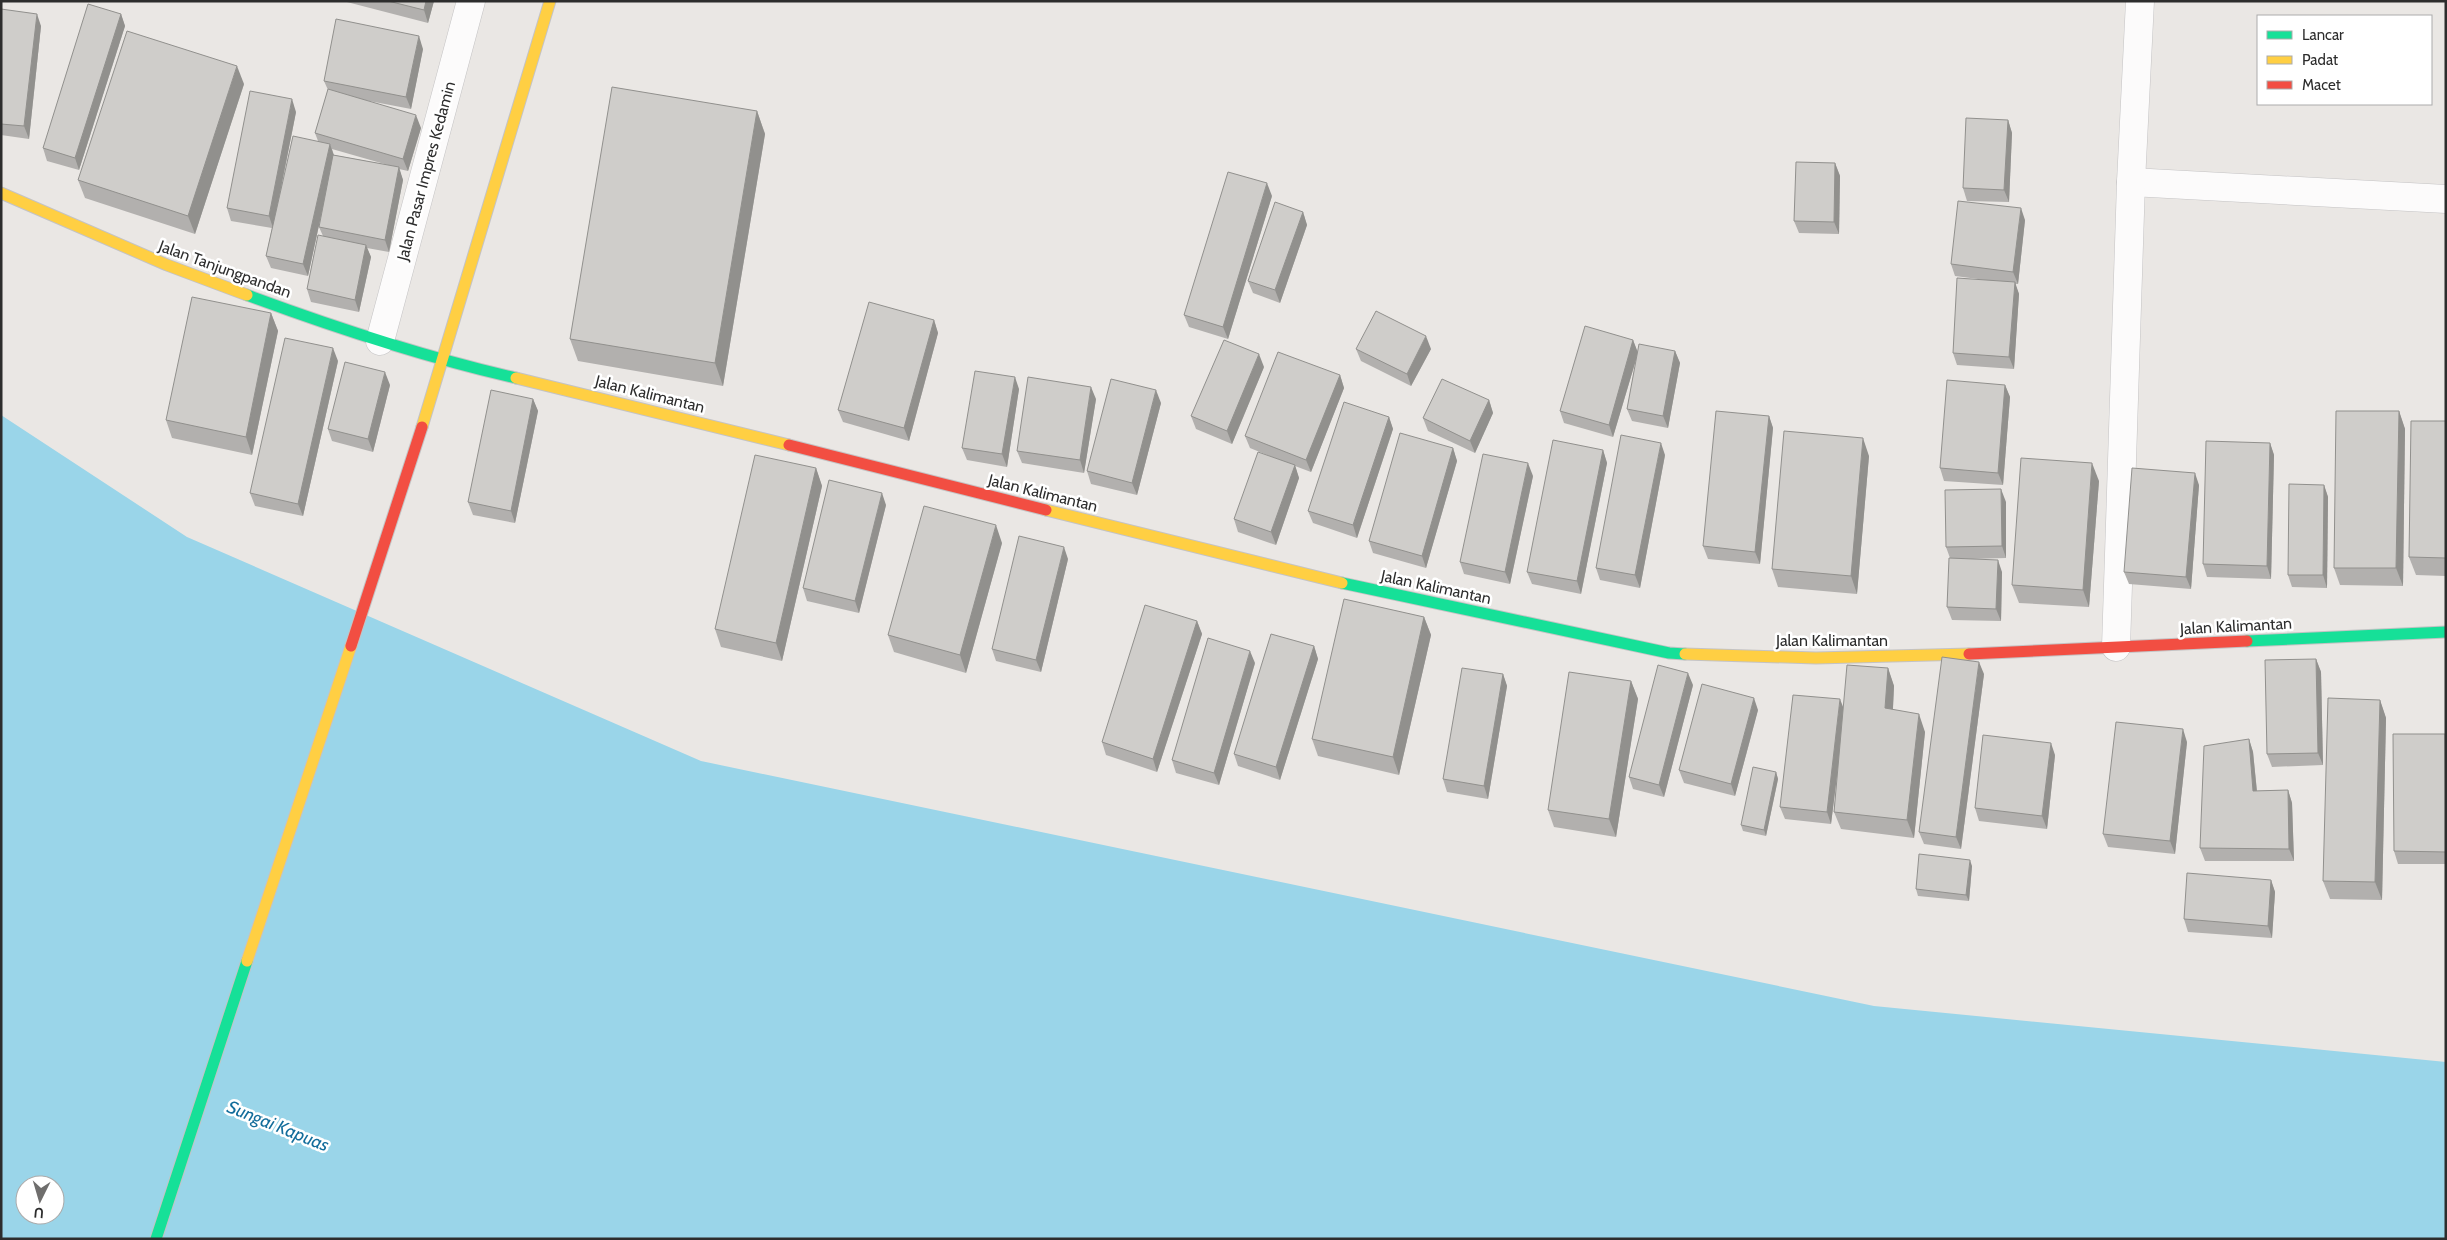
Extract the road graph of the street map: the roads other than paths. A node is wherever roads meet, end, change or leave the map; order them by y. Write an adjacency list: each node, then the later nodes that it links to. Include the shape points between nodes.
1 (471, 1): 7 (street, Jalan Pasar Impres Kedamin)
2 (550, 1): 8 (main road)
3 (2140, 1): 4 (street)
4 (2131, 182): 6 (street); 10 (street)
5 (1, 193): 7 (main road, Jalan Tanjungpandan, via 167,265)
6 (2446, 199)
7 (380, 341): 8 (main road, Jalan Tanjungpandan)
8 (443, 361): 10 (main road, Jalan Kalimantan, via 1312,577 1669,653 1816,658); 11 (main road)
9 (2446, 632): 10 (main road, Jalan Kalimantan)
10 (2116, 648)
11 (156, 1239)

